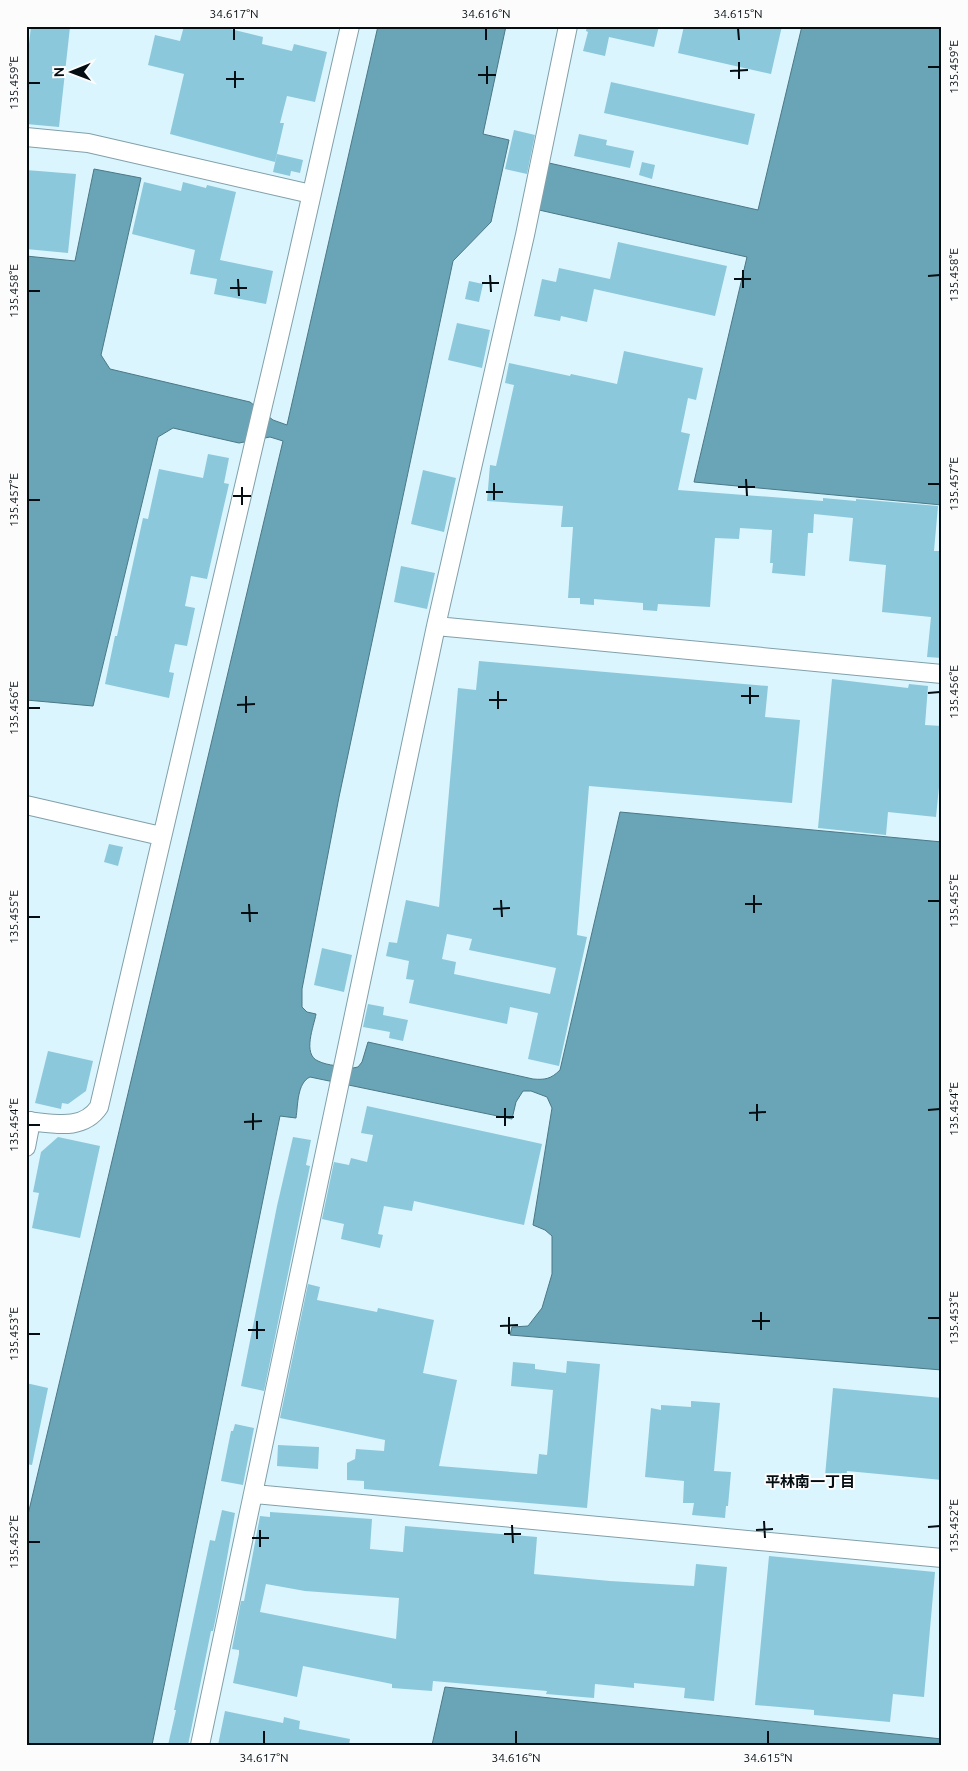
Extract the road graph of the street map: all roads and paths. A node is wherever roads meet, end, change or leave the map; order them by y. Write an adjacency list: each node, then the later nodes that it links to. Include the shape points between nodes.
1 (350, 26): 4 (street)
2 (568, 26): 5 (street, via 525,234)
3 (26, 137): 4 (street, via 88,143)
4 (310, 194): 8 (street)
5 (436, 626): 6 (street); 11 (street)
6 (942, 674)
7 (26, 805): 8 (street)
8 (161, 836): 9 (street, via 99,1107 94,1115 78,1124)
9 (29, 1121): 10 (street)
10 (26, 1147)
11 (254, 1494): 12 (street); 13 (street)
12 (942, 1558)
13 (200, 1745)

